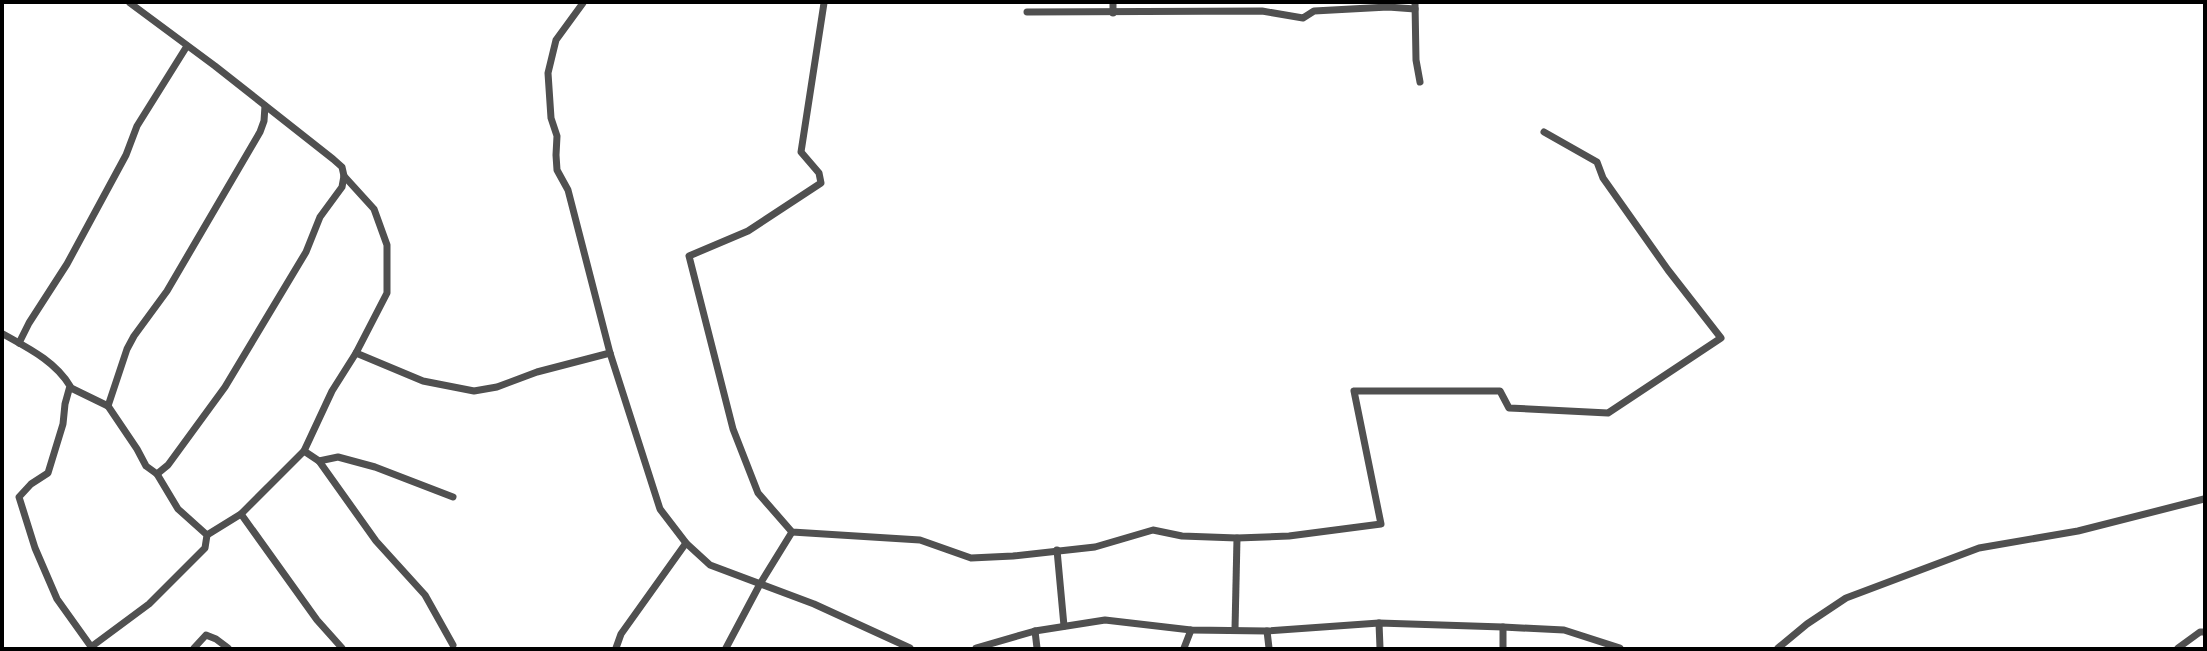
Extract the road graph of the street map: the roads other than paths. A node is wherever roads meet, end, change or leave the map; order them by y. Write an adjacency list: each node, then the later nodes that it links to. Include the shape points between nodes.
1 (130, 3): 10 (street)
2 (583, 3): 18 (street, via 556,40 548,73 549,103 557,136 558,170 568,190)
3 (823, 3): 27 (street, via 801,152 819,173 821,183 748,231 689,256 733,429 758,493)
4 (1113, 3): 9 (street)
5 (1314, 3): 7 (street)
6 (1415, 6): 7 (street); 11 (street, via 1416,60)
7 (1314, 11): 9 (street, via 1303,18 1262,11)
8 (1027, 12): 9 (street)
9 (1113, 13)
10 (187, 46): 12 (street); 16 (street, via 140,120 126,155 67,264)
11 (1420, 82)
12 (265, 106): 14 (street, via 338,163); 20 (street, via 260,132 167,291 127,349)
13 (1544, 132): 29 (street, via 1597,162 1603,178 1668,270 1721,338 1608,413 1509,408 1500,391 1354,392 1381,524 1289,536)
14 (344, 176): 17 (street, via 374,209 387,245 387,293); 23 (street, via 342,187 316,227 306,252 225,387 168,465)
15 (3, 334): 16 (street)
16 (19, 343): 19 (street, via 62,373)
17 (356, 353): 18 (street, via 423,381 474,391 497,387 537,372); 21 (street, via 332,391)
18 (610, 353): 30 (street, via 660,508)
19 (71, 388): 20 (street); 42 (street, via 48,473 31,484 19,497 35,548 57,599)
20 (108, 406): 23 (street, via 146,466)
21 (304, 451): 22 (street); 26 (street)
22 (319, 461): 24 (street, via 338,456 375,467); 41 (street, via 376,541 425,595)
23 (157, 474): 28 (street, via 178,510)
24 (453, 497)
25 (2204, 499): 56 (street, via 2078,530 1979,548 1846,598 1807,624)
26 (241, 514): 28 (street); 45 (street, via 318,620)
27 (792, 532): 31 (street, via 920,540 972,558); 32 (street)
28 (207, 535): 42 (street, via 205,548 149,604)
29 (1237, 538): 31 (street, via 1182,536 1153,530 1094,547); 36 (street)
30 (686, 543): 32 (street, via 710,565); 46 (street, via 621,634)
31 (1057, 550): 34 (street)
32 (760, 584): 47 (street); 48 (street, via 814,604)
33 (1380, 623): 35 (street); 39 (street); 53 (street)
34 (1064, 626): 37 (street, via 1105,620); 38 (street)
35 (1503, 627): 54 (street); 55 (street, via 1564,630)
36 (1235, 629): 37 (street); 39 (street)
37 (1191, 630): 51 (street)
38 (1035, 631): 49 (street); 50 (street)
39 (1267, 631): 52 (street)
40 (2204, 632): 57 (street, via 2200,632)
41 (453, 645)
42 (91, 647)
43 (194, 648): 44 (street, via 206,636 216,638)
44 (228, 648)
45 (342, 648)
46 (616, 648)
47 (726, 648)
48 (910, 648)
49 (976, 648)
50 (1037, 648)
51 (1184, 648)
52 (1269, 648)
53 (1380, 648)
54 (1503, 648)
55 (1620, 648)
56 (1778, 648)
57 (2178, 648)

